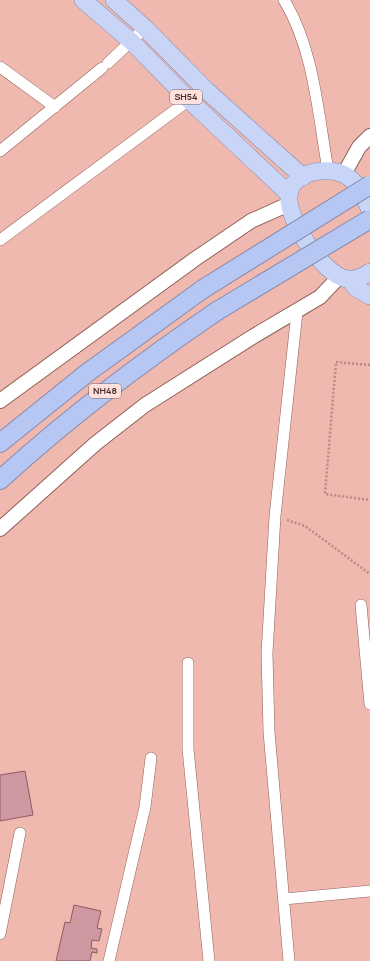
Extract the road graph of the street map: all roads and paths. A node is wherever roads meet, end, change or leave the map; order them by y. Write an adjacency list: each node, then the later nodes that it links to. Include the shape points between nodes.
1 (83, 0): 5 (main road, SH54)
2 (114, 0): 4 (main road, SH54)
3 (284, 0): 11 (street, via 295,18 306,48)
4 (145, 28): 5 (street); 12 (main road, SH54, via 206,90)
5 (132, 42): 7 (main road, SH54); 8 (street)
6 (0, 67): 8 (street)
7 (189, 100): 14 (main road, SH54); 17 (street)
8 (54, 107): 10 (street)
9 (370, 136): 11 (street)
10 (0, 151)
11 (336, 172): 12 (main road, via 314,172); 15 (main road, via 363,194)
12 (303, 177): 14 (main road, via 291,188)
13 (370, 185): 24 (highway, NH48, bridge, via 203,289 87,373)
14 (289, 199): 19 (main road, via 296,226 328,268); 23 (street, via 195,259)
15 (370, 210)
16 (370, 219): 25 (highway, NH48, bridge, via 217,312 150,357 91,401)
17 (0, 240)
18 (370, 272): 19 (main road, via 356,279)
19 (344, 278): 20 (main road); 21 (street)
20 (370, 296)
21 (297, 312): 27 (street); 28 (street, via 145,405 95,444)
22 (370, 365): 26 (path, via 336,362 325,494)
23 (0, 401)
24 (0, 443)
25 (0, 480)
26 (370, 500)
27 (275, 516): 29 (path, via 305,526); 36 (street, via 267,653 268,724)
28 (0, 529)
29 (370, 574)
30 (361, 605): 32 (street)
31 (188, 663): 39 (street, via 188,749)
32 (370, 704)
33 (151, 758): 38 (street, via 144,807)
34 (20, 833): 37 (street)
35 (370, 891): 36 (street)
36 (284, 899): 40 (street)
37 (0, 934)
38 (109, 961)
39 (209, 961)
40 (289, 961)

